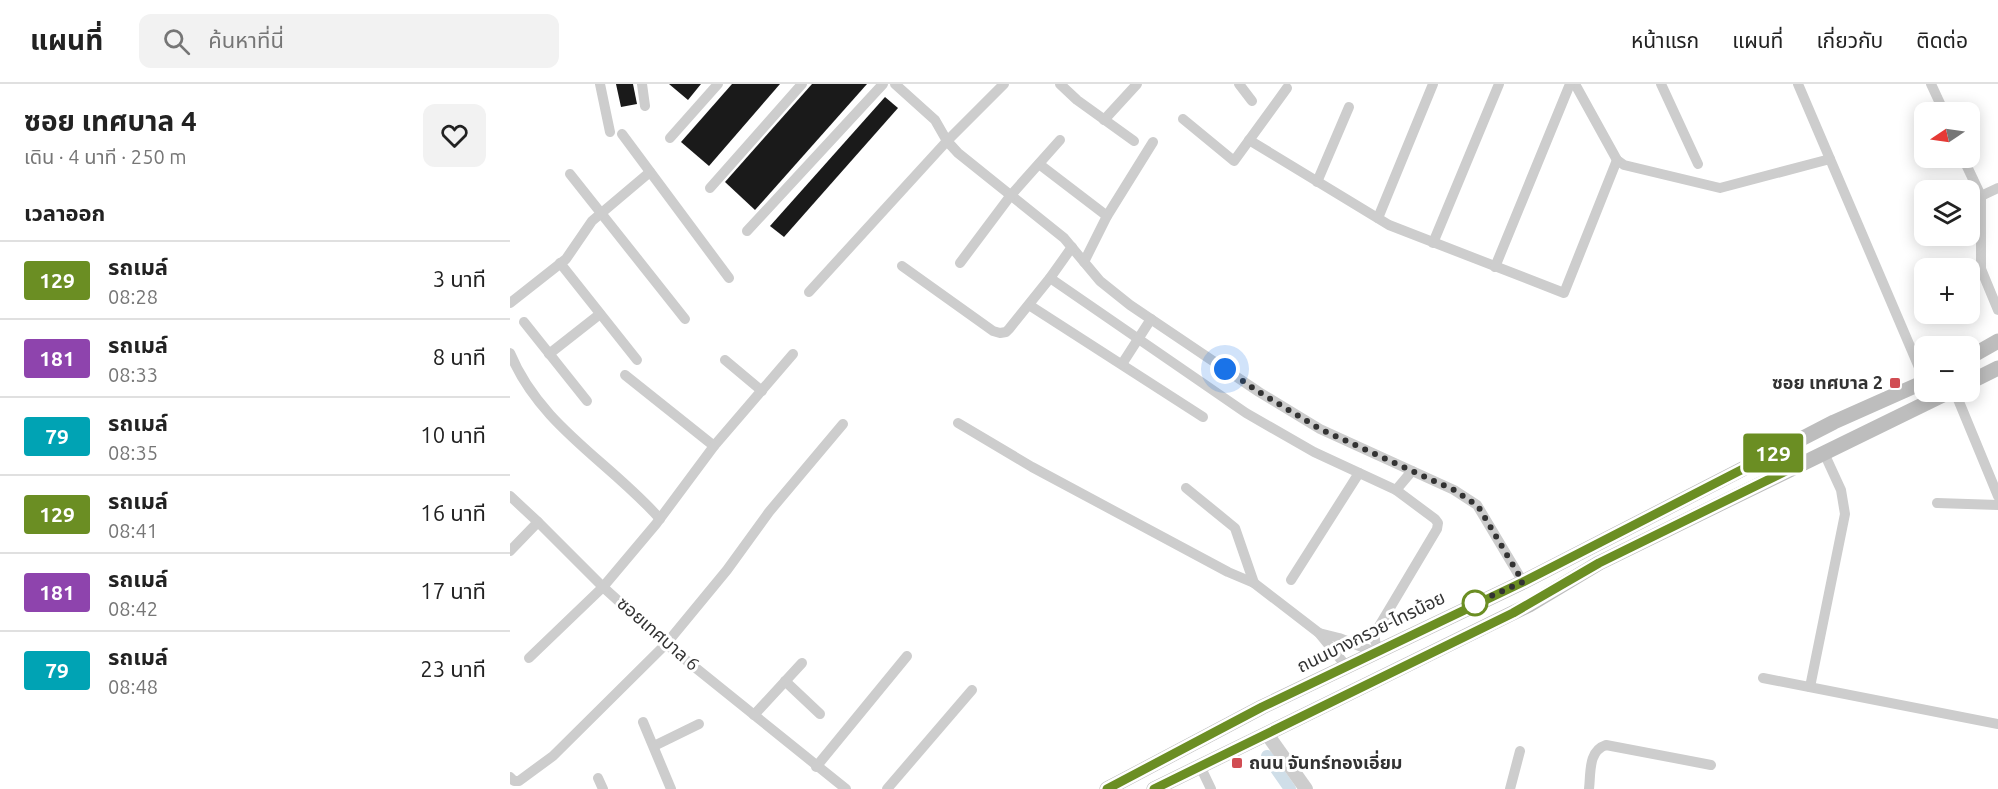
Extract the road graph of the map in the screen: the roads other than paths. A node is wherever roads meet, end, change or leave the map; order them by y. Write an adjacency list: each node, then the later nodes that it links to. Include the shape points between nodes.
1 (600, 84): 24 (street)
2 (642, 84): 20 (street)
3 (718, 84): 26 (street)
4 (802, 84): 40 (street)
5 (883, 84): 47 (street)
6 (895, 84): 29 (street, via 935,120)
7 (1004, 84): 29 (street)
8 (1060, 84): 23 (street)
9 (1137, 84): 23 (street)
10 (1239, 84): 18 (street)
11 (1433, 84): 46 (street)
12 (1499, 84): 48 (street)
13 (1660, 84): 35 (street)
14 (1798, 84): 32 (street)
15 (1931, 84): 19 (street)
16 (1576, 85): 33 (street); 54 (street)
17 (1287, 87): 28 (street)
18 (1252, 101)
19 (1939, 102)
20 (645, 106)
21 (1349, 107): 39 (street)
22 (1183, 119): 28 (street, via 1234,161)
23 (1104, 120): 30 (street)
24 (610, 132)
25 (622, 134): 37 (street)
26 (670, 138)
27 (1060, 140): 34 (street)
28 (1249, 140): 39 (street)
29 (947, 141): 42 (street); 57 (street)
30 (1134, 141)
31 (1153, 142): 45 (street)
32 (1830, 159): 33 (street, via 1720,188); 71 (street)
33 (1617, 160): 54 (street, via 1564,293)
34 (1039, 164): 42 (street); 45 (street)
35 (1698, 164)
36 (1968, 168): 43 (street)
37 (650, 172): 44 (street); 55 (street)
38 (570, 174): 44 (street)
39 (1317, 182): 46 (street)
40 (710, 188)
41 (1998, 188): 43 (street)
42 (1011, 195): 49 (street); 52 (street)
43 (1981, 196): 60 (street, via 1981,269)
44 (602, 213): 51 (street); 63 (street)
45 (1107, 216): 50 (street)
46 (1378, 218): 48 (street)
47 (747, 231)
48 (1433, 243): 54 (street)
49 (1072, 247): 50 (street); 56 (street)
50 (1084, 262): 62 (street, via 1100,281)
51 (560, 263): 58 (street); 61 (street)
52 (960, 263)
53 (903, 266): 59 (street, via 993,331 1006,332)
54 (1495, 267)
55 (729, 278)
56 (1050, 279): 59 (street); 65 (street)
57 (809, 292)
58 (510, 303)
59 (1029, 305): 74 (street)
60 (1998, 310)
61 (600, 314): 69 (street); 72 (street)
62 (1151, 319): 65 (street); 91 (street, via 1320,429)
63 (685, 320)
64 (524, 322): 69 (street)
65 (1138, 338): 74 (street); 92 (street, via 1246,413)
66 (1998, 341): 67 (main road)
67 (1980, 351)
68 (510, 353): 75 (street)
69 (549, 354): 81 (street)
70 (793, 354): 80 (street, ซอยเทศบาล 6)
71 (1914, 357)
72 (637, 360)
73 (725, 360): 80 (street)
74 (1122, 364): 84 (street)
75 (513, 368): 99 (street, via 565,432)
76 (1998, 368): 78 (main road)
77 (625, 375): 87 (street)
78 (1980, 377)
79 (1914, 386): 88 (main road, ถนนบางกรวย-ไทรน้อย)
80 (762, 391): 87 (street, ซอยเทศบาล 6)
81 (587, 400)
82 (1929, 402): 89 (main road)
83 (1959, 402): 96 (street)
84 (1203, 417)
85 (958, 423): 104 (street, via 1032,467)
86 (843, 424): 107 (street)
87 (714, 447): 99 (street, ซอยเทศบาล 6)
88 (1782, 449): 90 (main road); 103 (main road, ถนนบางกรวย-ไทรน้อย)
89 (1824, 453): 90 (main road); 115 (street, via 1841,490 1845,514)
90 (1792, 468): 122 (main road, via 1599,563 1510,615)
91 (1412, 471): 94 (street); 103 (street, via 1478,506)
92 (1359, 474): 94 (street); 102 (street)
93 (1186, 488): 104 (street, via 1235,528)
94 (1396, 490): 108 (street, via 1438,523 1375,633)
95 (510, 496): 100 (street)
96 (1998, 496)
97 (1937, 503): 98 (street)
98 (1998, 505)
99 (660, 519): 105 (street, ซอยเทศบาล 6)
100 (538, 522): 101 (street); 105 (street)
101 (510, 551)
102 (1291, 580)
103 (1523, 582): 108 (main road, ถนนบางกรวย-ไทรน้อย)
104 (1254, 583): 106 (street)
105 (603, 587): 107 (street, ซอยเทศบาล 6); 110 (street)
106 (1319, 633): 108 (street); 112 (street)
107 (666, 644): 118 (street, ซอยเทศบาล 6); 128 (street, via 553,756 519,781)
108 (1377, 651): 112 (main road, ถนนบางกรวย-ไทรน้อย)
109 (907, 656): 127 (street)
110 (529, 658)
111 (802, 663): 114 (street)
112 (1347, 667): 134 (main road, ถนนบางกรวย-ไทรน้อย)
113 (1762, 678): 115 (street)
114 (786, 681): 117 (street); 118 (street)
115 (1810, 687): 121 (street)
116 (972, 690): 133 (street)
117 (820, 714)
118 (754, 715): 127 (street, ซอยเทศบาล 6)
119 (643, 722): 123 (street)
120 (699, 724): 123 (street)
121 (1998, 724)
122 (1267, 734): 126 (main road); 137 (street)
123 (654, 746): 131 (street)
124 (1520, 751): 138 (street)
125 (1711, 765): 139 (street, via 1606,745 1593,756)
126 (1200, 766): 135 (main road); 136 (street)
127 (816, 767): 132 (street, ซอยเทศบาล 6)
128 (510, 777)
129 (598, 778): 130 (street)
130 (603, 789)
131 (671, 789)
132 (846, 789)
133 (887, 789)
134 (1107, 789)
135 (1154, 789)
136 (1211, 789)
137 (1306, 789)
138 (1510, 789)
139 (1589, 789)

